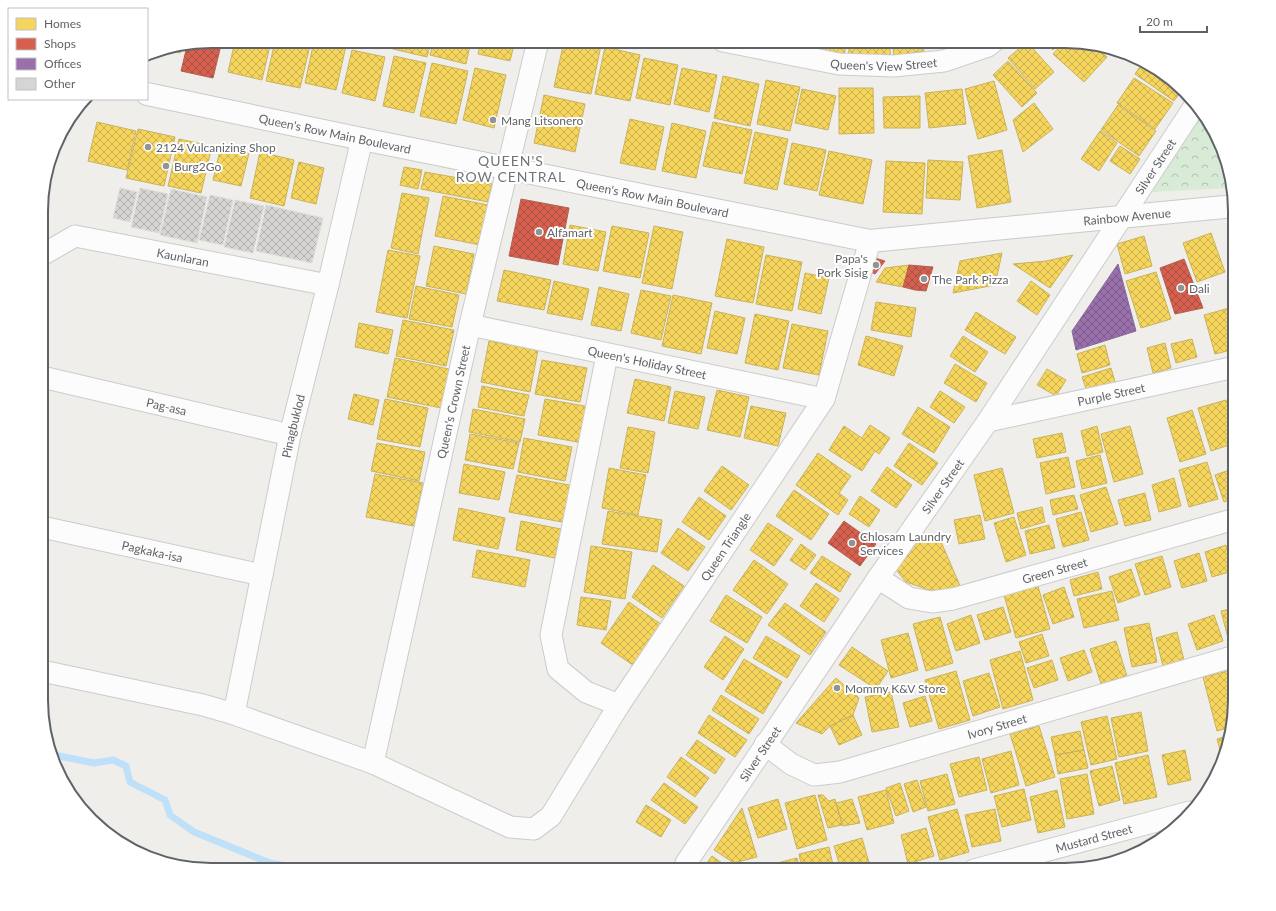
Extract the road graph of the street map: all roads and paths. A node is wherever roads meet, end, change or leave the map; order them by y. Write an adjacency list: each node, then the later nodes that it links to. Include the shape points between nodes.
1 (536, 48): 7 (street, Queen's Crown Street)
2 (758, 48): 3 (street, Queen's View Street, via 839,64 894,66 944,60)
3 (982, 48)
4 (148, 94): 6 (street, Queen's Row Main Boulevard)
5 (1192, 110): 9 (street, Silver Street)
6 (362, 139): 7 (street, Queen's Row Main Boulevard); 13 (street, Pinagbuklod)
7 (508, 167): 11 (street, Queen's Row Main Boulevard); 14 (street, Queen's Crown Street)
8 (1228, 207): 9 (street, Rainbow Avenue)
9 (1123, 216): 10 (street, Rainbow Avenue); 19 (street, Silver Street)
10 (1019, 226): 11 (street, Queen's Row Main Boulevard)
11 (870, 241): 18 (street, Queen Triangle)
12 (48, 252): 13 (street, Kaunlaran, via 75,236)
13 (328, 285): 20 (street, Pinagbuklod)
14 (470, 325): 15 (street, Queen's Holiday Street); 30 (street, Queen's Crown Street)
15 (607, 355): 18 (street, Queen's Holiday Street); 27 (street, via 551,635 558,669 586,692)
16 (1228, 369): 19 (street, Purple Street)
17 (48, 378): 20 (street, Pag-asa)
18 (824, 399): 27 (street, Queen Triangle)
19 (988, 421): 24 (street, Silver Street)
20 (290, 435): 23 (street, Pinagbuklod)
21 (1228, 521): 24 (street, Green Street, via 953,599 932,602 909,598)
22 (48, 529): 23 (street, Pagkaka-isa)
23 (262, 575): 28 (street, Pinagbuklod)
24 (878, 578): 29 (street, Silver Street)
25 (1228, 658): 29 (street, Ivory Street, via 840,772 814,775 791,764)
26 (48, 673): 28 (street, via 203,705)
27 (619, 705): 30 (street, Queen Triangle, via 551,816 534,829 510,827)
28 (234, 714): 30 (street)
29 (765, 744): 32 (street, Silver Street)
30 (373, 763)
31 (1180, 815): 33 (street, Mustard Street)
32 (688, 863)
33 (1000, 863)

